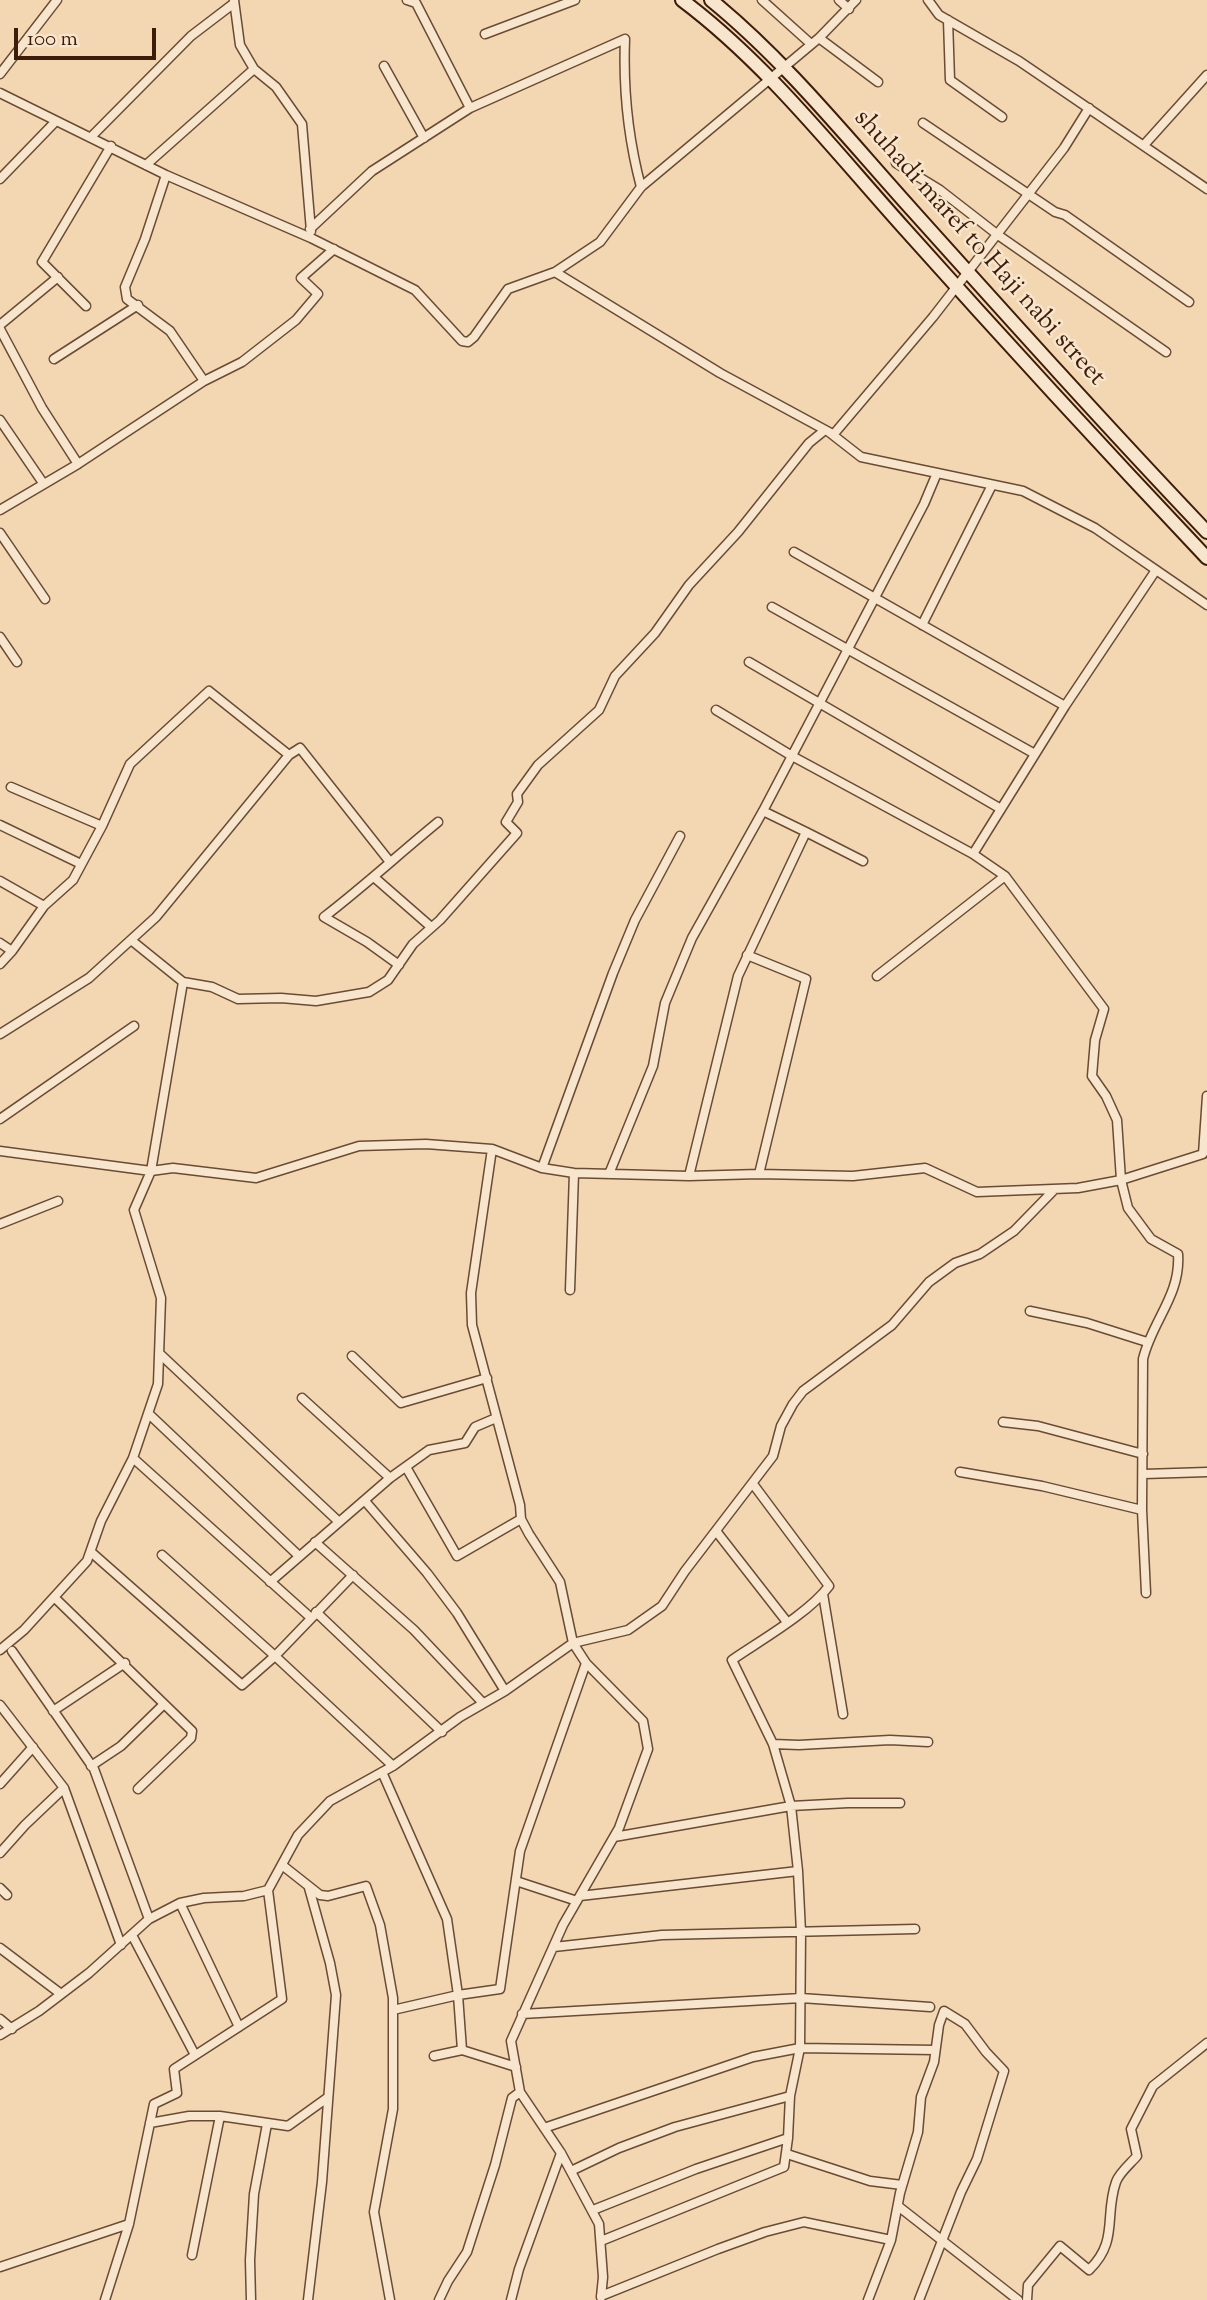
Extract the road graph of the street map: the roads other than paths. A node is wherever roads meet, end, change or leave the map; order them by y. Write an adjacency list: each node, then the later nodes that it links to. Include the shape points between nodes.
1 (57, 0): 18 (street)
2 (575, 0): 13 (street)
3 (682, 0): 20 (main road)
4 (711, 0): 16 (main road, shuhadi maref to Haji nabi street)
5 (762, 0): 14 (street)
6 (839, 0): 11 (street)
7 (856, 0): 11 (street)
8 (928, 0): 12 (street)
9 (415, 1): 24 (street)
10 (233, 2): 17 (street, via 240,45); 29 (street, via 191,36)
11 (849, 9): 14 (street)
12 (948, 20): 25 (street); 26 (street, via 950,79)
13 (485, 34)
14 (815, 41): 16 (street); 21 (street)
15 (384, 66): 30 (street)
16 (782, 68): 20 (street); 44 (main road, shuhadi maref to Haji nabi street)
17 (254, 69): 34 (street); 40 (street, via 276,87 302,124)
18 (0, 74)
19 (1207, 75): 31 (street)
20 (768, 79): 37 (street); 46 (main road)
21 (878, 82)
22 (4, 95): 23 (street); 27 (street)
23 (0, 106)
24 (470, 108): 30 (street); 37 (street, via 625,39 623,86)
25 (1090, 108): 31 (street); 39 (street)
26 (1002, 117)
27 (56, 121): 29 (street); 36 (street)
28 (923, 123): 39 (street)
29 (91, 137): 32 (street)
30 (424, 138): 40 (street, via 372,171)
31 (1144, 145): 38 (street)
32 (111, 146): 34 (street); 45 (street, via 42,262)
33 (896, 163): 41 (street)
34 (146, 165): 35 (street)
35 (166, 175): 40 (street); 48 (street, via 125,286 127,299)
36 (0, 179)
37 (641, 187): 43 (street, via 600,242)
38 (1207, 188)
39 (1029, 194): 41 (street); 47 (street)
40 (311, 234): 42 (street)
41 (998, 234): 44 (street); 51 (street)
42 (334, 249): 43 (street, via 415,290 468,342 508,289); 53 (street, via 301,278 317,294 296,320 242,362)
43 (555, 272): 55 (street)
44 (967, 272): 46 (street); 61 (main road, shuhadi maref to Haji nabi street)
45 (58, 277): 49 (street); 50 (street)
46 (956, 286): 55 (street, via 894,365); 64 (main road)
47 (1189, 302)
48 (138, 305): 52 (street); 53 (street, via 170,331)
49 (86, 306)
50 (0, 327): 56 (street, via 42,408)
51 (1166, 352)
52 (54, 359)
53 (204, 381): 56 (street)
54 (0, 420): 58 (street)
55 (829, 433): 57 (street, via 861,457); 97 (street, via 809,443 689,585 655,633 615,676 599,710 538,765 517,794 518,802 506,822 517,833)
56 (78, 464): 58 (street)
57 (937, 473): 59 (street); 66 (street)
58 (43, 484): 60 (street)
59 (992, 485): 65 (street, via 1023,491 1083,522); 70 (street)
60 (0, 510)
61 (1207, 532)
62 (0, 533): 67 (street)
63 (794, 552): 66 (street)
64 (1207, 558)
65 (1156, 570): 68 (street); 76 (street)
66 (874, 598): 70 (street); 72 (street)
67 (46, 599)
68 (1207, 606)
69 (772, 607): 72 (street)
70 (922, 625): 76 (street)
71 (0, 637): 73 (street)
72 (846, 649): 75 (street); 78 (street)
73 (18, 662)
74 (749, 662): 75 (street)
75 (819, 703): 80 (street); 82 (street)
76 (1065, 706): 78 (street)
77 (716, 710): 80 (street)
78 (1035, 754): 82 (street)
79 (289, 755): 86 (street, via 209,691 130,764); 91 (street, via 300,748); 98 (street, via 156,917)
80 (792, 756): 83 (street); 89 (street)
81 (11, 787): 86 (street)
82 (1001, 809): 89 (street)
83 (763, 811): 87 (street); 115 (street, via 692,938 665,1003 653,1066)
84 (438, 822): 91 (street)
85 (0, 825): 92 (street)
86 (102, 826): 92 (street)
87 (806, 832): 90 (street); 101 (street)
88 (680, 836): 112 (street, via 612,973)
89 (973, 855): 93 (street)
90 (863, 861)
91 (390, 862): 94 (street)
92 (81, 864): 96 (street, via 73,880)
93 (1005, 876): 104 (street); 118 (street, via 1104,1009 1095,1040 1093,1076 1117,1121)
94 (375, 878): 97 (street); 103 (street, via 324,917)
95 (0, 881): 96 (street)
96 (44, 906): 100 (street)
97 (430, 926): 103 (street)
98 (131, 940): 105 (street); 107 (street, via 89,978)
99 (0, 943): 100 (street)
100 (12, 951): 102 (street)
101 (747, 955): 116 (street, via 806,979); 117 (street)
102 (0, 964)
103 (399, 965): 105 (street, via 369,992 316,1001 238,999)
104 (877, 976)
105 (183, 982): 113 (street)
106 (134, 1026): 109 (street)
107 (0, 1034)
108 (1207, 1096): 118 (street, via 1203,1154)
109 (0, 1119)
110 (492, 1149): 112 (street); 113 (street, via 426,1144 359,1146 256,1178 173,1168); 128 (street, via 471,1293 472,1325)
111 (0, 1151): 113 (street)
112 (542, 1168): 114 (street)
113 (151, 1171): 126 (street, via 135,1210 160,1297)
114 (575, 1173): 115 (street); 123 (street)
115 (609, 1174): 117 (street)
116 (759, 1174): 117 (street); 119 (street, via 853,1176 925,1168 977,1192)
117 (689, 1176)
118 (1121, 1180): 119 (street); 125 (street, via 1128,1208 1151,1239 1178,1254 1179,1272)
119 (1053, 1191): 140 (street, via 1014,1231 929,1282 892,1325 803,1391 781,1426 773,1455)
120 (58, 1201): 122 (street)
121 (0, 1211): 122 (street)
122 (4, 1222)
123 (570, 1290)
124 (1030, 1311): 125 (street)
125 (1147, 1342): 133 (street)
126 (160, 1354): 130 (street); 144 (street)
127 (352, 1356): 128 (street, via 401,1403)
128 (487, 1378): 131 (street)
129 (302, 1398): 139 (street)
130 (150, 1415): 134 (street); 149 (street)
131 (496, 1418): 135 (street, via 475,1427 465,1443 429,1450); 143 (street)
132 (1003, 1422): 133 (street, via 1038,1426)
133 (1143, 1454): 138 (street)
134 (133, 1458): 147 (street, via 101,1521); 151 (street)
135 (406, 1467): 139 (street); 143 (street, via 457,1556)
136 (960, 1472): 142 (street)
137 (1207, 1472): 138 (street)
138 (1144, 1474): 142 (street)
139 (390, 1478): 141 (street)
140 (753, 1484): 145 (street); 153 (street, via 829,1586)
141 (365, 1501): 144 (street); 163 (street, via 457,1613)
142 (1142, 1510): 152 (street)
143 (521, 1518): 157 (street, via 560,1582)
144 (338, 1521): 146 (street)
145 (716, 1531): 156 (street); 157 (street, via 662,1606 628,1630)
146 (315, 1542): 149 (street); 150 (street)
147 (91, 1552): 154 (street); 160 (street, via 240,1685)
148 (162, 1555): 160 (street)
149 (299, 1556): 151 (street)
150 (353, 1575): 155 (street); 164 (street, via 414,1630)
151 (270, 1582): 155 (street)
152 (1146, 1593)
153 (823, 1594): 156 (street); 168 (street)
154 (55, 1598): 158 (street); 161 (street)
155 (313, 1615): 160 (street); 169 (street)
156 (787, 1622): 171 (street, via 732,1660)
157 (573, 1643): 162 (street); 163 (street)
158 (0, 1650)
159 (12, 1651): 166 (street)
160 (275, 1656): 174 (street)
161 (125, 1663): 166 (street); 178 (street, via 192,1731 191,1738)
162 (586, 1663): 181 (street, via 643,1721 648,1749); 185 (street, via 520,1851)
163 (505, 1690): 164 (street)
164 (482, 1702): 169 (street)
165 (162, 1706): 173 (street, via 121,1746)
166 (53, 1711): 173 (street)
167 (2, 1712): 172 (street)
168 (843, 1714)
169 (442, 1732): 174 (street)
170 (928, 1742): 171 (street)
171 (773, 1744): 180 (street)
172 (33, 1746): 176 (street); 177 (street)
173 (91, 1766): 192 (street)
174 (393, 1766): 175 (street)
175 (382, 1772): 183 (street, via 317,1813); 200 (street, via 447,1919)
176 (0, 1784)
177 (64, 1788): 182 (street); 196 (street)
178 (138, 1789)
179 (900, 1803): 180 (street)
180 (791, 1806): 181 (street); 184 (street)
181 (614, 1837): 190 (street)
182 (0, 1853)
183 (282, 1865): 186 (street); 188 (street)
184 (798, 1871): 190 (street); 194 (street)
185 (516, 1881): 190 (street); 200 (street, via 500,1989)
186 (309, 1886): 203 (street, via 328,1896 366,1886 380,1926); 218 (street, via 336,1995)
187 (0, 1888): 189 (street)
188 (268, 1891): 191 (street); 206 (street, via 282,1999)
189 (7, 1895)
190 (579, 1898): 197 (street)
191 (180, 1903): 192 (street); 206 (street)
192 (149, 1919): 195 (street)
193 (915, 1929): 194 (street)
194 (802, 1932): 197 (street, via 663,1935); 201 (street)
195 (132, 1935): 196 (street); 213 (street)
196 (121, 1945): 199 (street)
197 (554, 1947): 204 (street)
198 (0, 1948): 199 (street)
199 (61, 1994): 207 (street)
200 (458, 1995): 203 (street); 211 (street)
201 (801, 1998): 202 (street); 204 (street); 210 (street)
202 (930, 2007)
203 (393, 2010): 240 (street, via 393,2109 374,2212)
204 (522, 2014): 215 (street, via 511,2041)
205 (0, 2019): 207 (street)
206 (239, 2027): 213 (street)
207 (12, 2028): 208 (street)
208 (0, 2035)
209 (1207, 2043): 246 (street, via 1153,2086 1131,2129 1137,2156 1116,2180 1109,2237 1099,2261 1089,2270 1060,2246 1027,2285)
210 (800, 2048): 212 (street); 217 (street); 222 (street, via 753,2057)
211 (462, 2050): 214 (street); 215 (street)
212 (935, 2050): 227 (street); 233 (street, via 944,2011 965,2024 1004,2071 977,2159)
213 (195, 2055): 220 (street, via 174,2068 177,2093 154,2104)
214 (434, 2056)
215 (516, 2067): 216 (street)
216 (520, 2092): 222 (street); 241 (street, via 512,2098 467,2252)
217 (790, 2096): 223 (street); 226 (street, via 675,2127)
218 (327, 2098): 221 (street, via 288,2126); 239 (street)
219 (220, 2116): 220 (street); 221 (street); 234 (street)
220 (150, 2123): 230 (street)
221 (267, 2124): 238 (street, via 254,2194)
222 (544, 2128): 224 (street)
223 (788, 2138): 225 (street); 229 (street)
224 (561, 2153): 226 (street); 242 (street)
225 (787, 2154): 227 (street, via 870,2180); 232 (street, via 784,2167)
226 (571, 2171): 229 (street)
227 (902, 2185): 228 (street)
228 (898, 2206): 231 (street); 233 (street)
229 (593, 2210): 232 (street)
230 (129, 2224): 235 (street); 237 (street)
231 (891, 2240): 236 (street, via 804,2222 718,2249); 243 (street)
232 (601, 2241): 236 (street)
233 (943, 2241): 244 (street); 245 (street)
234 (192, 2255)
235 (0, 2266)
236 (602, 2298)
237 (105, 2300)
238 (251, 2300)
239 (308, 2300)
240 (390, 2300)
241 (439, 2300)
242 (511, 2300)
243 (868, 2300)
244 (919, 2300)
245 (1018, 2300)
246 (1027, 2300)

